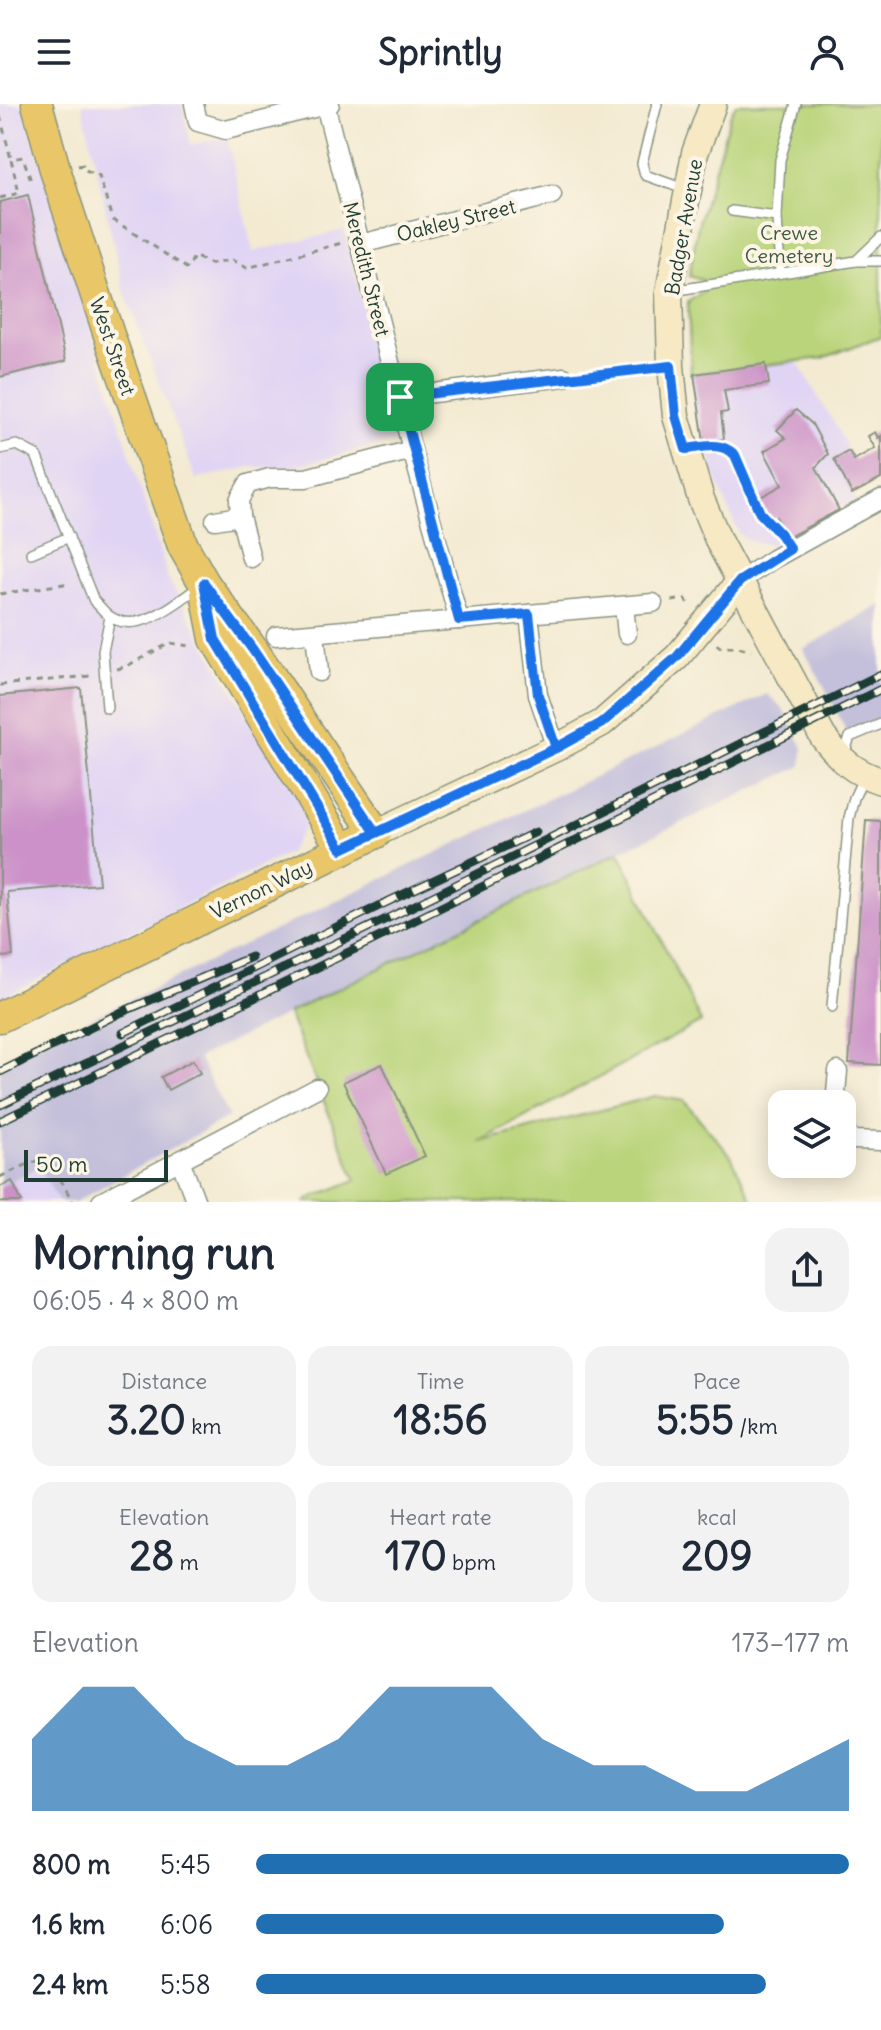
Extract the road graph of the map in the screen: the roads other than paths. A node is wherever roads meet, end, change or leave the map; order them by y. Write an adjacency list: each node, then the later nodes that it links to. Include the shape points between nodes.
1 (37, 104): 30 (main road, West Street, via 109,335 183,546)
2 (327, 104): 6 (street, via 226,130); 12 (street, Meredith Street)
3 (657, 104): 7 (lane, via 643,170)
4 (713, 104): 7 (main road, Badger Avenue)
5 (796, 104): 10 (lane, via 780,160)
6 (196, 113)
7 (688, 191): 16 (main road, Badger Avenue)
8 (552, 195): 12 (street, Oakley Street)
9 (732, 211): 10 (lane)
10 (777, 217): 15 (lane)
11 (881, 237): 13 (lane)
12 (360, 241): 18 (street, Meredith Street)
13 (856, 261): 14 (lane); 15 (lane)
14 (881, 261)
15 (780, 272): 16 (lane)
16 (669, 292): 20 (main road, Badger Avenue, via 676,416)
17 (564, 377): 18 (street)
18 (400, 397): 21 (street, Meredith Street)
19 (0, 449): 25 (lane, via 17,445 36,455)
20 (686, 449): 26 (lane, via 728,448 760,513); 29 (main road, Badger Avenue, via 701,499)
21 (412, 450): 23 (street, via 306,478 248,484 239,500); 35 (street, Meredith Street)
22 (881, 499): 26 (street)
23 (240, 516): 24 (street); 28 (street)
24 (215, 520)
25 (69, 537): 27 (lane); 34 (lane, via 94,601)
26 (790, 549): 29 (street)
27 (31, 553)
28 (251, 558)
29 (740, 581): 42 (main road, Vernon Way, via 677,657 602,723); 43 (main road, Badger Avenue, via 823,737)
30 (204, 583): 34 (lane, via 153,617 131,624); 45 (main road, West Street); 46 (main road, West Street, via 215,639)
31 (653, 603): 32 (street)
32 (624, 606): 33 (street); 37 (street)
33 (529, 614): 35 (street); 42 (street, via 538,695)
34 (110, 617): 40 (lane, via 103,651)
35 (459, 620): 36 (street)
36 (315, 633): 38 (street); 39 (street)
37 (627, 634)
38 (276, 636)
39 (319, 672)
40 (107, 708)
41 (881, 724): 43 (lane, via 850,737)
42 (556, 748): 45 (main road, Vernon Way)
43 (842, 761): 44 (main road, Badger Avenue)
44 (873, 778): 47 (lane, via 854,798 849,818)
45 (376, 833): 46 (main road, Vernon Way)
46 (342, 849): 48 (main road, Vernon Way)
47 (832, 1007)
48 (0, 1017)
49 (838, 1071): 51 (street)
50 (317, 1088): 54 (street)
51 (836, 1090)
52 (856, 1140): 53 (street)
53 (881, 1141)
54 (180, 1160): 55 (street); 56 (street)
55 (101, 1202)
56 (196, 1202)

